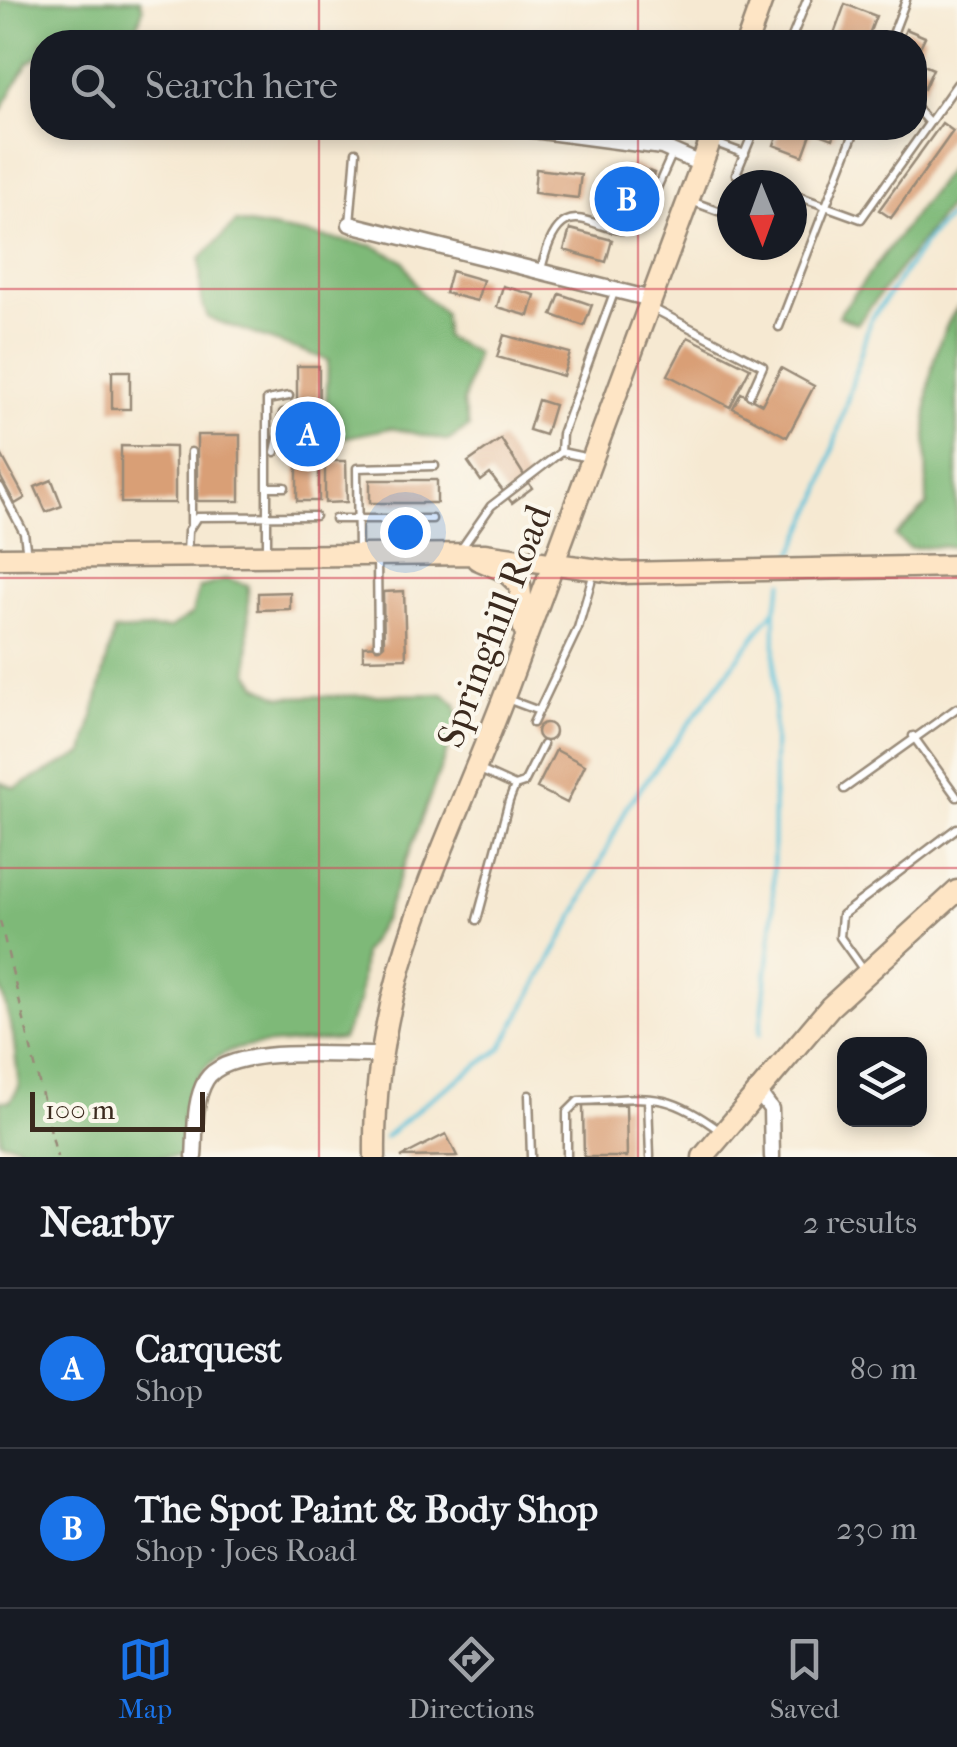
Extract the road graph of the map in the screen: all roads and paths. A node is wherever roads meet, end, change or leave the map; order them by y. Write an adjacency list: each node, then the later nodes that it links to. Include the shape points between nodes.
1 (762, 0): 5 (main road)
2 (807, 0): 6 (lane)
3 (894, 0): 4 (lane)
4 (905, 2): 7 (lane)
5 (755, 30)
6 (795, 30)
7 (894, 30)
8 (957, 84): 10 (lane)
9 (927, 121): 10 (lane)
10 (929, 123): 11 (lane)
11 (927, 126)
12 (596, 140): 19 (street)
13 (710, 140): 21 (main road, Springhill Road)
14 (722, 140): 20 (lane)
15 (751, 140): 20 (lane)
16 (851, 140): 25 (lane)
17 (917, 140): 25 (lane, via 861,219)
18 (356, 152): 27 (lane)
19 (674, 152): 21 (street); 28 (lane, via 640,226 622,230 574,218 548,242)
20 (745, 154): 22 (lane)
21 (701, 164): 24 (main road, Springhill Road)
22 (738, 170)
23 (807, 199): 25 (lane)
24 (688, 200): 26 (lane); 30 (main road, Springhill Road)
25 (826, 206): 31 (lane)
26 (717, 211)
27 (350, 224): 28 (street)
28 (540, 271): 29 (street)
29 (615, 290): 30 (street); 38 (lane)
30 (650, 302): 32 (lane, via 763,366); 39 (main road, Springhill Road)
31 (778, 327)
32 (750, 395)
33 (289, 396): 37 (lane, via 267,400)
34 (283, 412): 37 (lane)
35 (290, 451): 37 (lane)
36 (190, 452): 51 (lane)
37 (271, 452): 42 (lane)
38 (561, 452): 39 (lane); 52 (lane, via 491,506)
39 (595, 460): 59 (main road, Springhill Road)
40 (435, 466): 49 (lane, via 357,468)
41 (0, 487): 44 (lane)
42 (267, 487): 43 (lane); 45 (lane)
43 (285, 488)
44 (4, 505): 58 (lane, via 24,533)
45 (267, 516): 46 (lane); 51 (lane, via 197,517); 55 (lane)
46 (315, 516)
47 (432, 518): 50 (lane)
48 (335, 519): 49 (lane)
49 (358, 519): 50 (lane); 53 (lane)
50 (415, 519): 54 (lane)
51 (191, 527): 56 (lane)
52 (458, 554): 54 (main road); 59 (main road); 63 (main road, via 496,566 519,584)
53 (367, 555): 54 (main road); 55 (main road); 62 (lane)
54 (421, 555)
55 (267, 556): 56 (main road)
56 (187, 557): 58 (main road)
57 (0, 558): 58 (main road)
58 (28, 558)
59 (554, 564): 61 (main road); 63 (main road, Springhill Road)
60 (957, 566): 61 (main road)
61 (594, 571): 66 (lane, via 578,628)
62 (378, 644)
63 (523, 646): 64 (main road, Springhill Road)
64 (504, 698): 66 (lane); 70 (main road, Springhill Road)
65 (957, 708): 68 (lane)
66 (538, 711): 67 (lane)
67 (533, 723)
68 (913, 736): 72 (lane); 73 (lane)
69 (543, 745): 71 (lane, via 524,782)
70 (476, 768): 71 (lane); 79 (main road, Springhill Road, via 407,935)
71 (515, 786): 76 (lane)
72 (844, 789)
73 (957, 797)
74 (957, 828): 78 (lane, via 842,916 840,937)
75 (957, 890): 78 (main road)
76 (477, 920)
77 (0, 921): 84 (path)
78 (866, 973): 80 (main road)
79 (380, 1055): 85 (street, via 270,1056 224,1064 209,1076 200,1097); 86 (main road, Springhill Road)
80 (756, 1089): 83 (main road); 91 (street, via 771,1109)
81 (529, 1095): 87 (lane)
82 (648, 1099): 83 (lane, via 685,1105); 88 (lane, via 572,1103); 89 (lane)
83 (722, 1132): 90 (main road)
84 (57, 1157)
85 (194, 1157)
86 (375, 1157)
87 (530, 1157)
88 (567, 1157)
89 (650, 1157)
90 (703, 1157)
91 (772, 1157)

